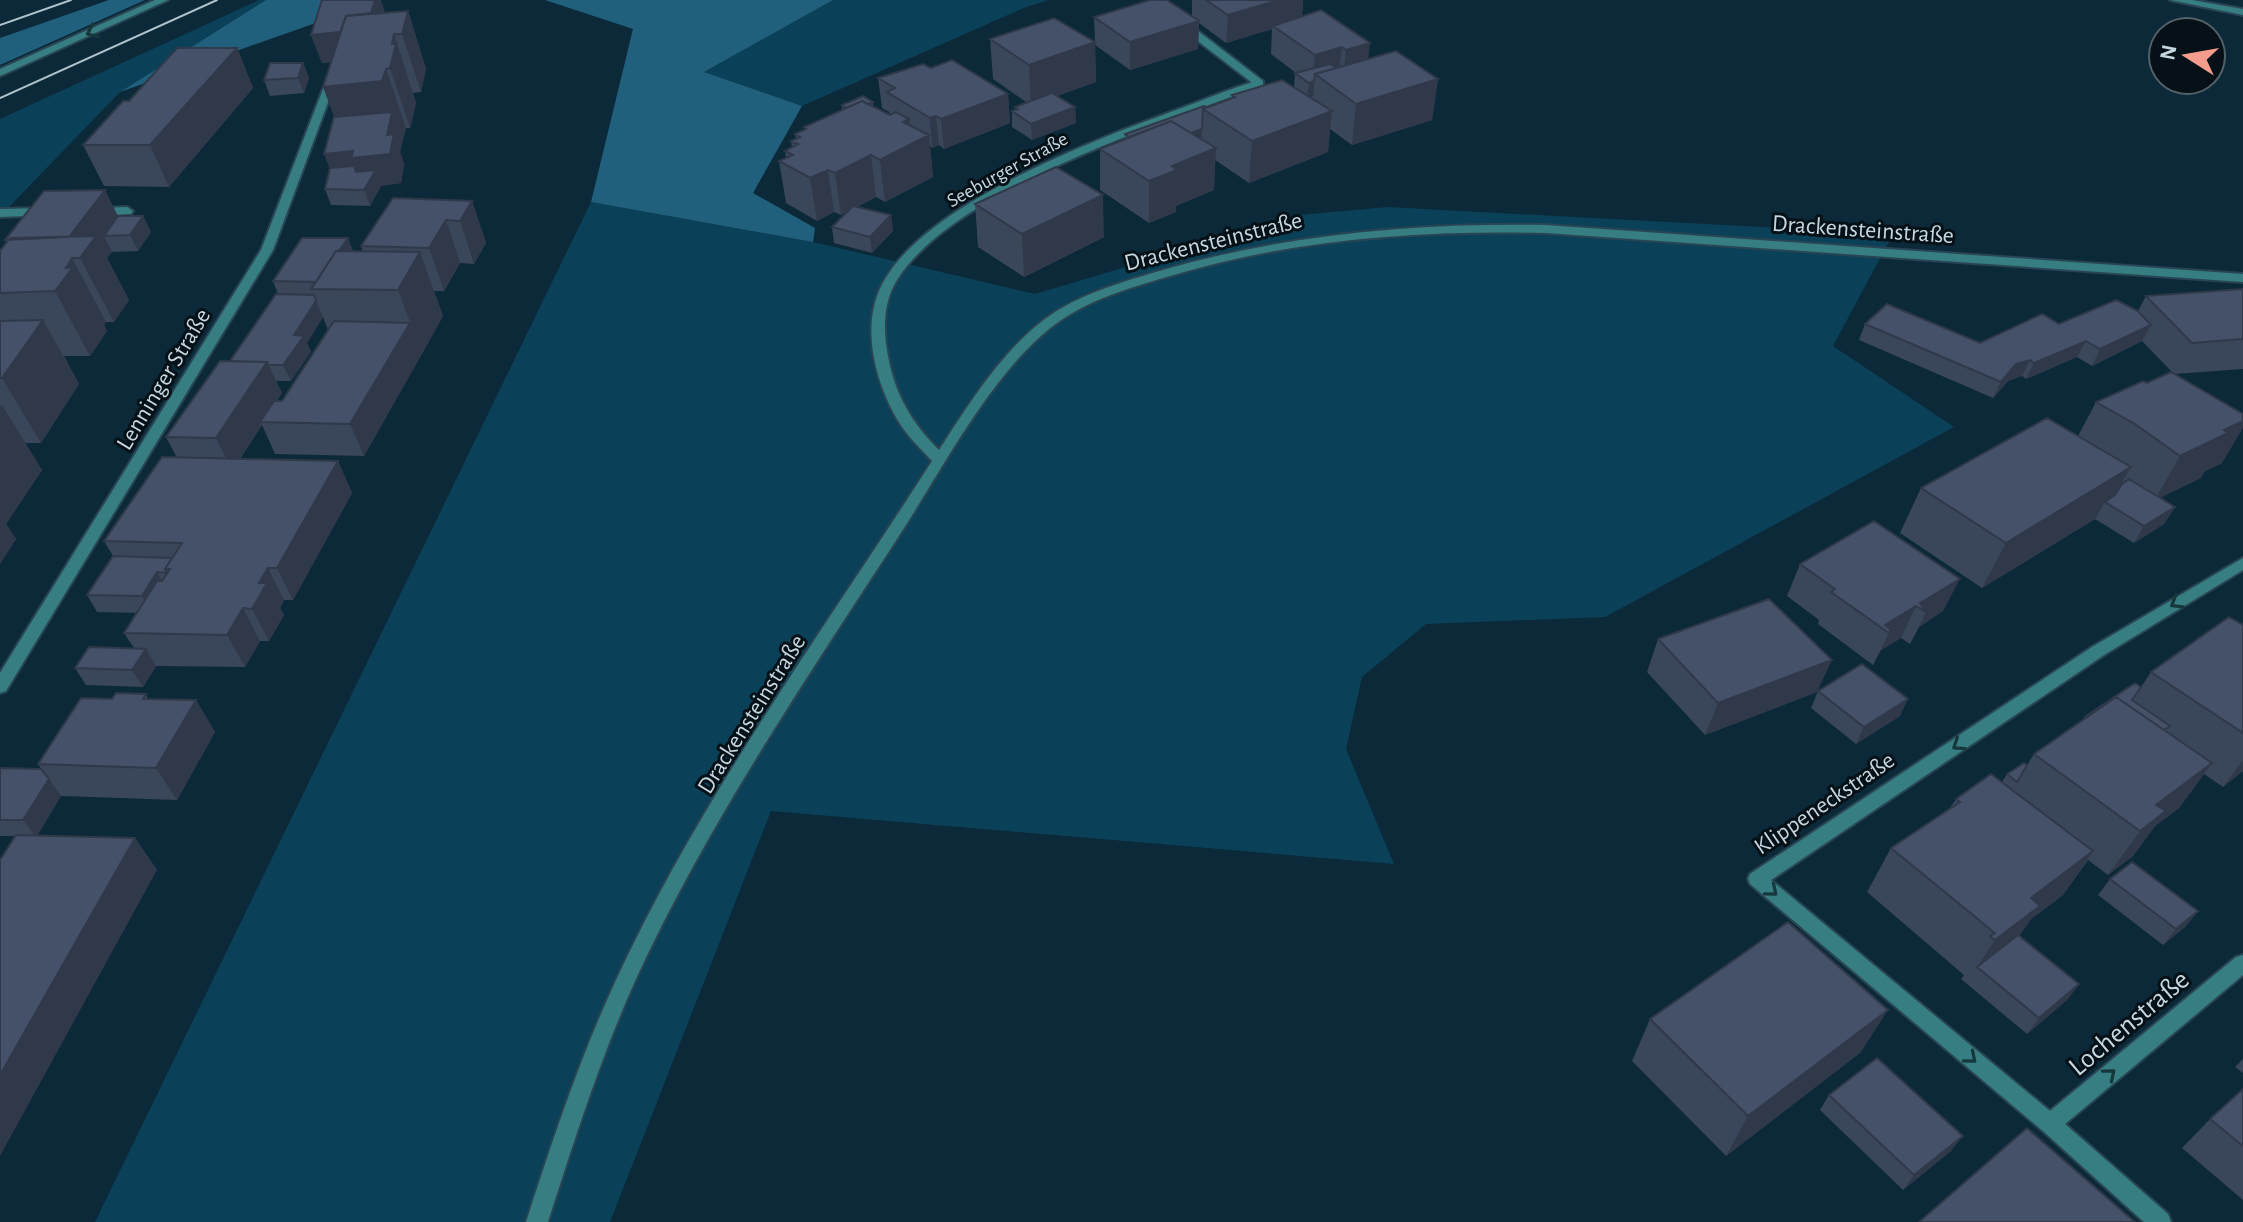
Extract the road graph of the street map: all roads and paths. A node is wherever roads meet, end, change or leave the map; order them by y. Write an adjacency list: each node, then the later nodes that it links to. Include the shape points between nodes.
1 (163, 0): 5 (street, one-way to 5)
2 (2175, 0): 3 (street)
3 (2243, 12)
4 (1167, 13): 10 (street, Seeburger Straße, via 1259,83 1070,156 1010,186 938,232 892,277 880,313 878,352 905,421)
5 (0, 73)
6 (332, 78): 12 (street, Lenninger Straße, via 267,250)
7 (127, 211): 8 (street)
8 (0, 213)
9 (2243, 278): 10 (street, Drackensteinstraße, via 1546,229 1458,227 1322,236 1184,267 1121,287 1060,315 977,402)
10 (940, 460): 15 (street, Drackensteinstraße, via 713,816 642,947 577,1099)
11 (2243, 563): 14 (street, Klippeneckstraße, one-way to 14, via 2098,651 1757,879)
12 (0, 687)
13 (2243, 963): 14 (street, Lochenstraße, one-way to 13)
14 (2050, 1124): 16 (street, Klippeneckstraße)
15 (537, 1222)
16 (2160, 1222)

